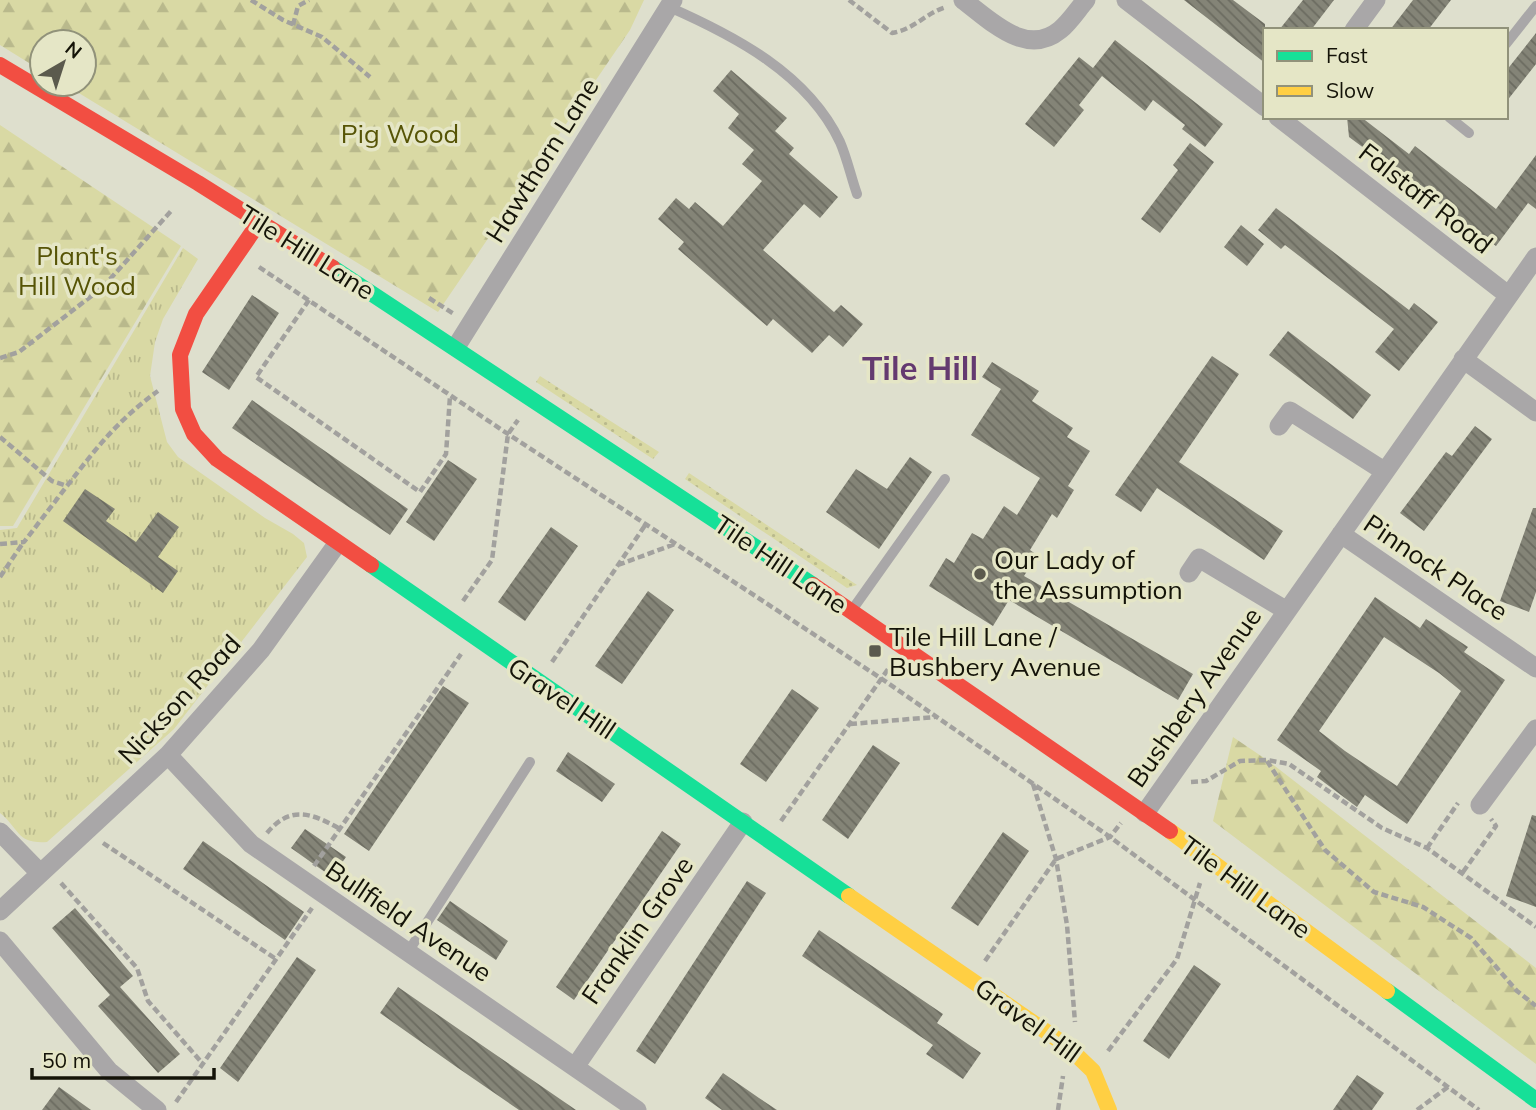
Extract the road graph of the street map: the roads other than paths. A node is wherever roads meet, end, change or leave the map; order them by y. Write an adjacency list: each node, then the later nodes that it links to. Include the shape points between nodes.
1 (1086, 0): 4 (street, via 1060,30 1045,38 1020,39)
2 (1126, 0): 10 (street)
3 (1376, 0): 7 (street)
4 (964, 1)
5 (671, 3): 14 (lane, via 753,49 817,105 840,143); 18 (street, Hawthorn Lane)
6 (1536, 6): 8 (lane)
7 (1355, 28)
8 (1508, 41)
9 (0, 65): 15 (main road, Tile Hill Lane)
10 (1263, 105)
11 (1282, 119): 17 (street, Falstaff Road)
12 (1452, 119): 13 (lane)
13 (1469, 133)
14 (857, 194)
15 (260, 221): 18 (main road, Tile Hill Lane); 25 (main road, Gravel Hill, via 196,314 180,355 183,409 194,434 217,459)
16 (1536, 257): 17 (street, Bushbery Avenue)
17 (1508, 295): 19 (street, Bushbery Avenue)
18 (456, 347): 27 (main road, Tile Hill Lane)
19 (1463, 359): 20 (street); 22 (street, Bushbery Avenue)
20 (1536, 412)
21 (1279, 426): 22 (street, via 1290,411)
22 (1384, 471): 24 (street, Bushbery Avenue)
23 (945, 479): 27 (lane)
24 (1341, 534): 28 (street, Bushbery Avenue); 29 (street, Pinnock Place)
25 (337, 544): 31 (street, Nickson Road, via 261,650); 35 (main road, Gravel Hill)
26 (1189, 573): 28 (street, Bushbery Avenue, via 1199,558)
27 (852, 611): 34 (main road, Tile Hill Lane)
28 (1287, 611): 34 (street, Bushbery Avenue)
29 (1536, 668)
30 (1536, 729): 33 (street)
31 (168, 755): 37 (street, Nickson Road); 40 (street, Bullfield Avenue, via 256,848)
32 (530, 762): 40 (lane)
33 (1480, 805)
34 (1145, 813): 42 (main road, Tile Hill Lane)
35 (743, 822): 41 (street, Franklin Grove); 45 (main road, Gravel Hill, via 1067,1046 1093,1071)
36 (0, 832): 37 (street)
37 (43, 870): 38 (street, Nickson Road)
38 (0, 911)
39 (0, 941): 43 (street, via 109,1071)
40 (408, 952): 41 (street, Bullfield Avenue)
41 (575, 1067): 44 (street, Bullfield Avenue)
42 (1536, 1100)
43 (157, 1110)
44 (637, 1110)
45 (1109, 1110)

